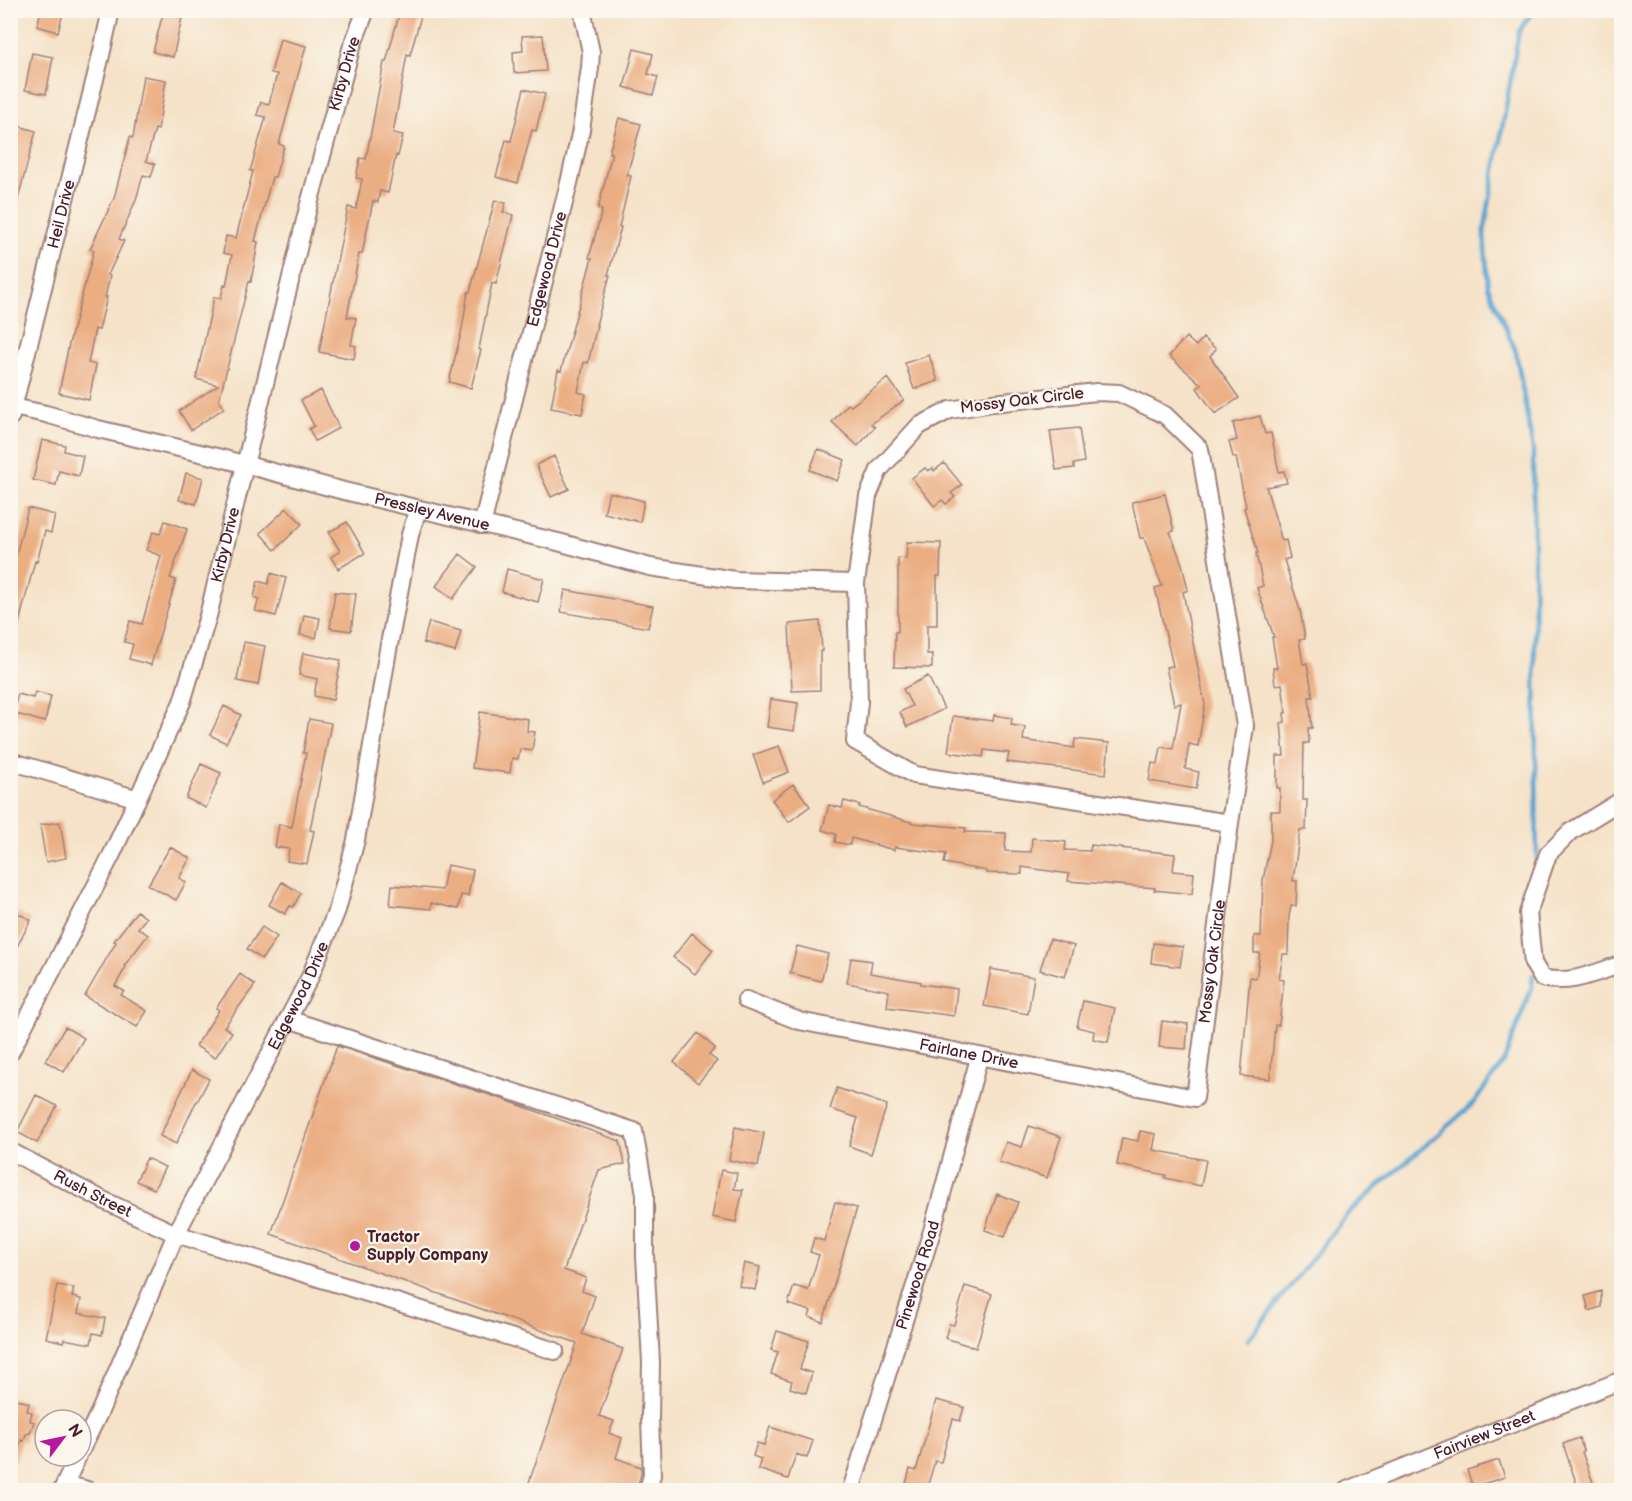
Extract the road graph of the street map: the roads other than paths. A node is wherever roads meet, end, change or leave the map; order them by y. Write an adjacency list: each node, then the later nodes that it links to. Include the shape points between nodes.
1 (111, 10): 4 (street, Heil Drive)
2 (366, 10): 5 (street, Kirby Drive, via 344,72)
3 (582, 10): 7 (street, Edgewood Drive, via 591,52 581,130)
4 (12, 412): 5 (street, Pressley Avenue, via 45,414)
5 (244, 464): 6 (street, Pressley Avenue); 10 (street, Kirby Drive, via 208,615 182,702)
6 (418, 509): 7 (street, Pressley Avenue); 15 (street, Edgewood Drive, via 390,639 356,840 337,910 318,960)
7 (482, 525): 8 (street, Pressley Avenue, via 650,567 735,580)
8 (856, 583): 12 (street, Mossy Oak Circle, via 859,702 855,741 915,775); 12 (street, Mossy Oak Circle, via 868,496 879,470 919,426 950,410 1097,392 1119,393 1165,415 1200,449 1228,615 1245,726)
9 (10, 761): 10 (street)
10 (138, 799): 16 (street, Kirby Drive)
11 (1622, 800): 13 (street, via 1570,832 1548,854 1527,913 1533,963 1542,978 1569,980)
12 (1230, 823): 18 (street, Mossy Oak Circle)
13 (1622, 964)
14 (746, 1000): 17 (street, Fairlane Drive, via 799,1021)
15 (288, 1019): 20 (street, Edgewood Drive); 27 (street, via 634,1131 645,1194 651,1362 652,1475)
16 (10, 1053)
17 (979, 1058): 18 (street, Fairlane Drive); 28 (street, Pinewood Road, via 932,1231)
18 (1195, 1098)
19 (10, 1151): 20 (street, Rush Street)
20 (176, 1234): 21 (street, Rush Street); 23 (street, Edgewood Drive)
21 (555, 1351)
22 (1622, 1380): 29 (street, Fairview Street)
23 (93, 1425)
24 (72, 1468): 25 (street)
25 (63, 1487): 26 (street)
26 (87, 1491)
27 (648, 1491)
28 (851, 1491)
29 (1347, 1491)

